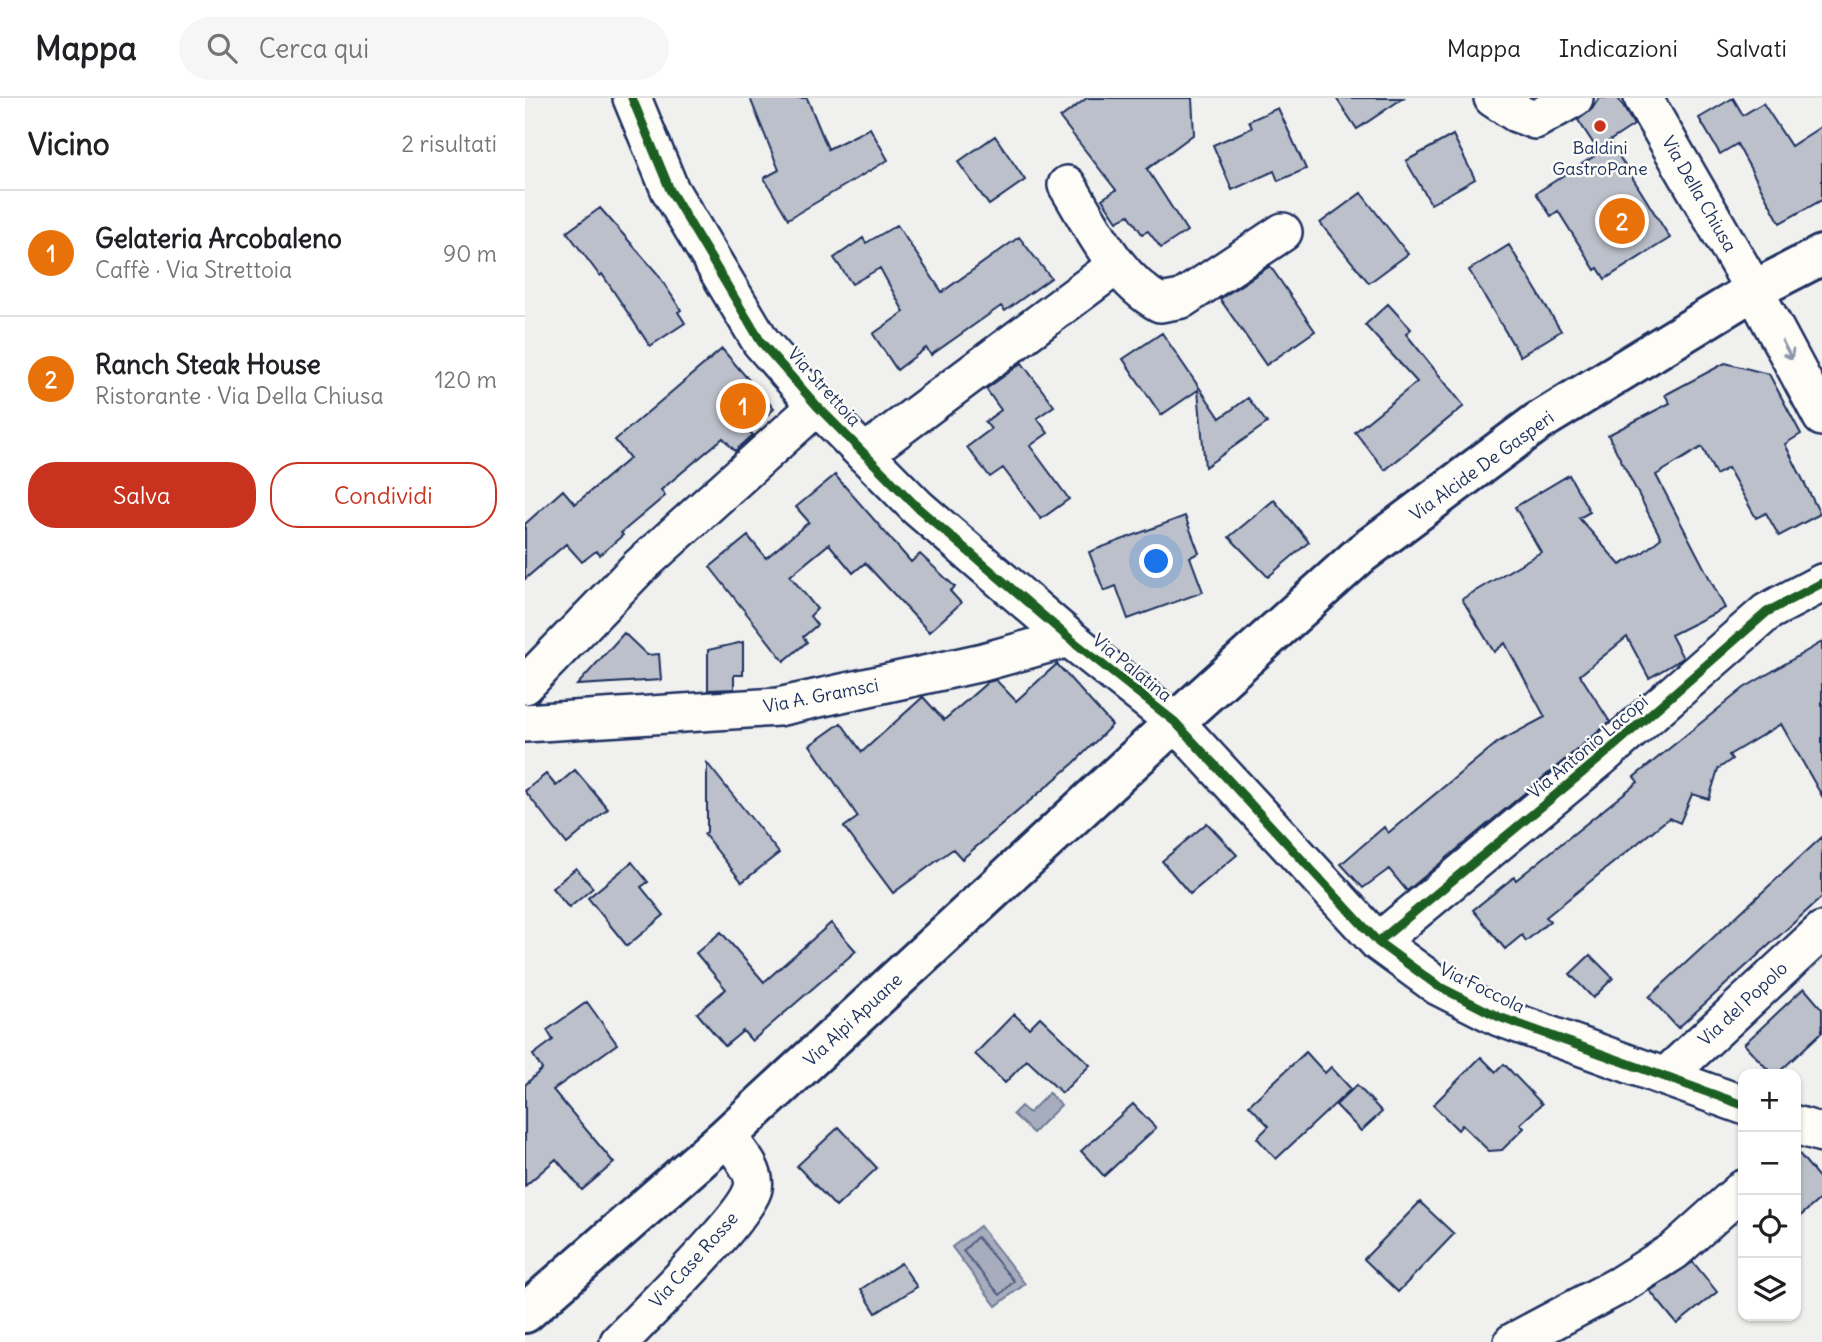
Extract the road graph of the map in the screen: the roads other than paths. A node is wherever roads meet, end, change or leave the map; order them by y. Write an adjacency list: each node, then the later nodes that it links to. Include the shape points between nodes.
1 (632, 98): 10 (street, Via Strettoia, via 670,190 761,342)
2 (1493, 98): 3 (street, via 1535,120)
3 (1574, 98)
4 (1643, 98): 9 (street, Via Della Chiusa)
5 (1067, 185): 8 (street)
6 (1283, 232): 8 (street, via 1182,299 1160,303 1142,293)
7 (1822, 255): 9 (main road, Via Alcide De Gasperi)
8 (1117, 265): 12 (street)
9 (1754, 290): 11 (street, Via Della Chiusa, one-way to 11); 16 (main road, Via Alcide De Gasperi, via 1538,422 1361,554)
10 (817, 406): 12 (street, Via Strettoia); 15 (street, via 638,568)
11 (1822, 416)
12 (865, 454): 14 (street, Via Strettoia, via 918,508)
13 (1822, 583): 19 (street, Via Antonio Lacopi, via 1767,612 1599,760)
14 (1069, 638): 16 (street, Via Palatina); 17 (street, Via A. Gramsci, via 983,662 778,707)
15 (525, 685)
16 (1175, 722): 19 (street, Via Foccola); 22 (main road, Via Alpi Apuane)
17 (525, 723)
18 (1822, 931): 20 (street, Via del Popolo)
19 (1378, 942): 20 (street, Via Foccola, via 1438,986 1499,1017)
20 (1665, 1077): 21 (street, Via Foccola)
21 (1738, 1103)
22 (727, 1136): 24 (main road, Via Alpi Apuane); 25 (street, Via Case Rosse, via 753,1175 753,1189 723,1232)
23 (1738, 1193): 26 (street, via 1674,1251)
24 (525, 1313)
25 (619, 1342)
26 (1513, 1342)

